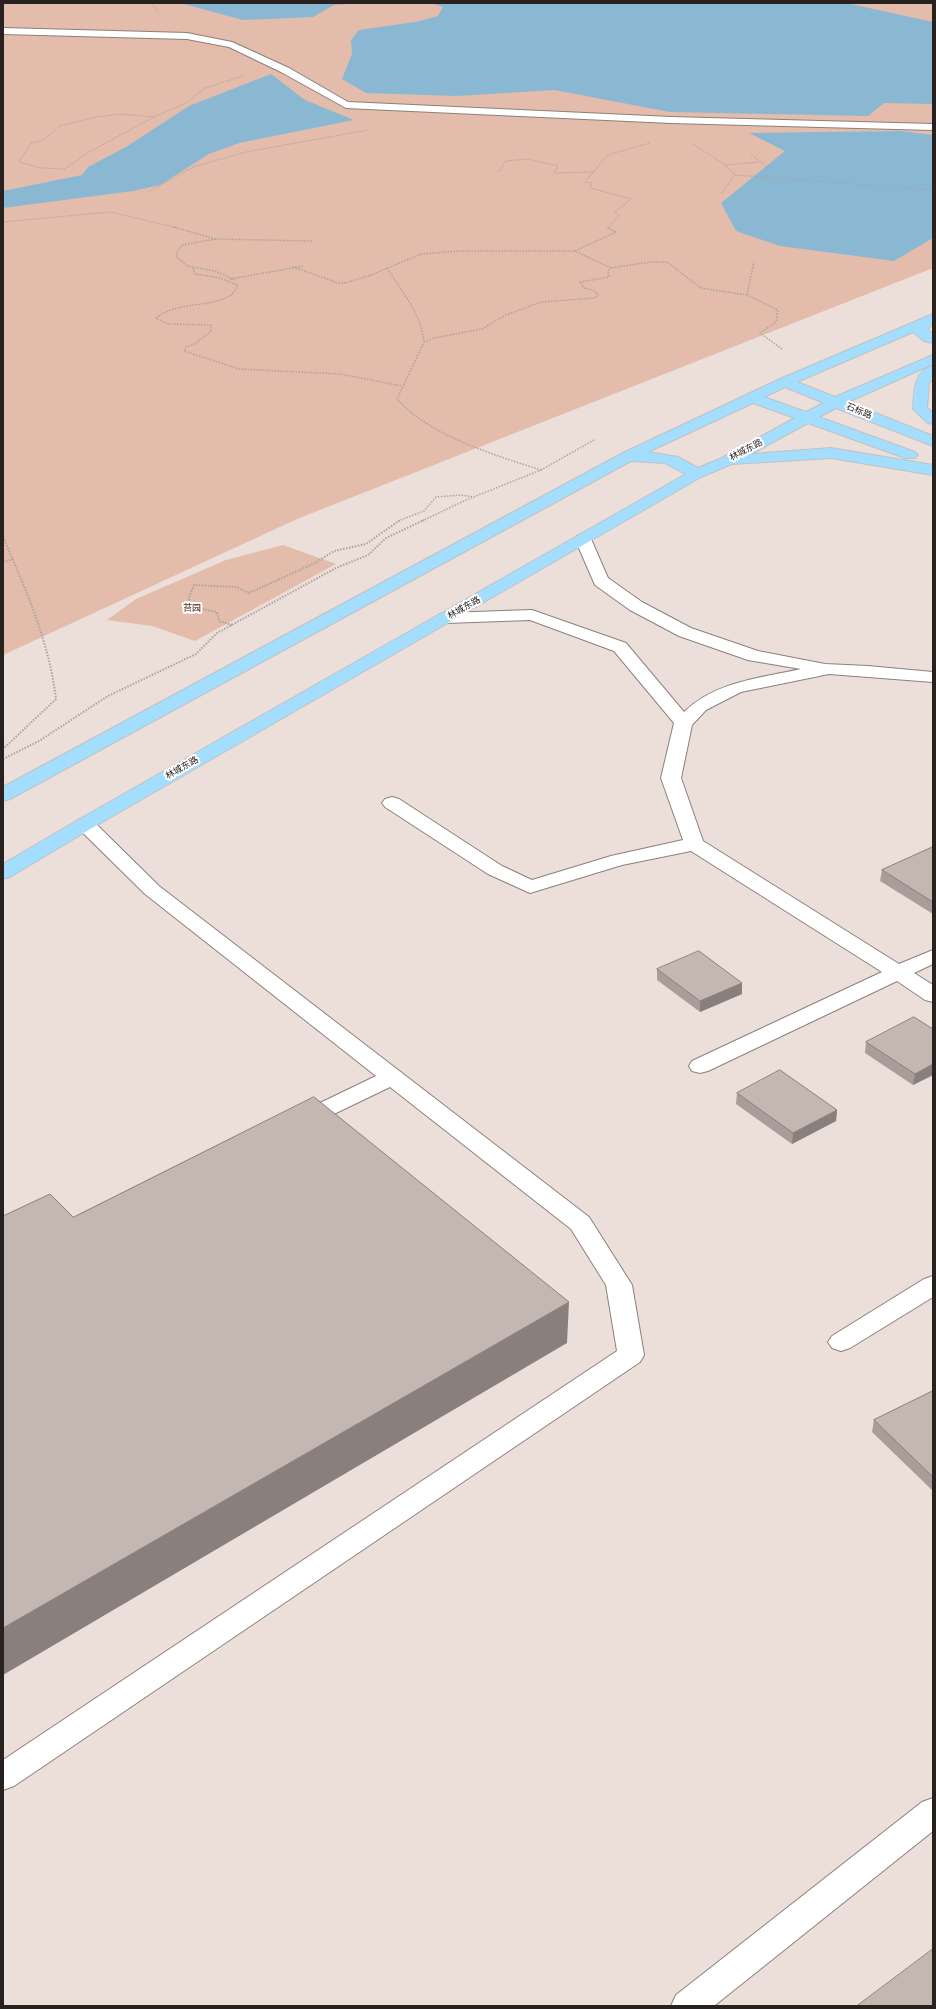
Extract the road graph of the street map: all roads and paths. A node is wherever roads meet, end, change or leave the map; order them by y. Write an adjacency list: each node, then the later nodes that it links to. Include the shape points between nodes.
1 (3, 31): 2 (street, via 186,36 232,46)
2 (285, 70): 3 (street); 4 (path, via 240,77 205,88 188,102)
3 (346, 105): 5 (street); 15 (path, via 371,124 373,129 239,154 193,167)
4 (154, 116): 4 (path, via 64,169 41,168 19,162 31,143 43,140 60,126 121,114)
5 (672, 125): 6 (street); 9 (path); 12 (path, via 664,138 613,154 603,160)
6 (933, 127)
7 (751, 154): 8 (path)
8 (759, 162): 9 (path); 10 (path)
9 (725, 165): 13 (path)
10 (768, 169)
11 (497, 172): 12 (path, via 501,170 505,161 527,160 558,166 554,173)
12 (596, 172): 20 (path, via 585,182 592,183 590,188 630,199 615,212 619,216 608,228 616,232)
13 (735, 175): 14 (path); 16 (path)
14 (933, 190)
15 (148, 192)
16 (721, 194)
17 (3, 222): 18 (path, via 110,212)
18 (222, 239): 19 (path); 24 (path, via 180,247 178,257)
19 (313, 241)
20 (576, 251): 26 (path, via 549,253 479,249 406,258); 27 (path)
21 (754, 262): 30 (path)
22 (293, 266): 25 (path)
23 (304, 266): 25 (path)
24 (193, 268): 29 (path); 38 (path, via 195,274 220,278 238,285 231,295 173,308 161,312 156,318 171,325 211,325 211,331 195,344 186,347 184,351 240,369 340,374)
25 (296, 268): 26 (path, via 344,283); 29 (path)
26 (387, 268): 33 (path, via 415,313 424,332)
27 (611, 268): 30 (path, via 667,262 701,288); 33 (path, via 608,271 609,277 580,282 584,288 598,294 595,298 541,302 506,315 482,329)
28 (230, 279): 29 (path)
29 (234, 279)
30 (747, 296): 34 (path, via 778,310 776,322 760,333)
31 (930, 319): 32 (main road, via 919,330); 37 (main road)
32 (933, 339)
33 (424, 342): 38 (path)
34 (782, 349)
35 (933, 359): 40 (main road, 林城东路)
36 (933, 370): 42 (main road, via 922,382 920,409)
37 (785, 382): 39 (main road); 40 (main road, 石标路)
38 (402, 386): 49 (path, via 397,399 401,406 423,420 486,453)
39 (753, 398): 41 (main road); 46 (main road)
40 (836, 402): 41 (main road, 林城东路); 44 (main road, 石标路)
41 (807, 417): 45 (main road); 47 (main road, 林城东路)
42 (933, 420)
43 (594, 440): 49 (path)
44 (932, 440): 45 (main road)
45 (902, 452): 48 (main road)
46 (628, 456): 51 (main road, via 671,459 684,464); 64 (main road)
47 (726, 460): 50 (main road, via 831,453); 51 (main road, 林城东路)
48 (933, 464)
49 (541, 470): 52 (path)
50 (933, 470)
51 (696, 474): 54 (main road, 林城东路)
52 (474, 497): 58 (path, via 386,538 368,555 336,568); 58 (path, via 436,497 424,511 397,521 366,544 334,551 314,563 248,593 236,587 194,585 188,597 190,607 217,612 219,621)
53 (3, 537): 55 (path)
54 (583, 538): 57 (main road, 林城东路); 59 (street, via 601,581 636,606 678,628 754,656)
55 (13, 559): 56 (path); 62 (path, via 46,644 56,699)
56 (3, 562)
57 (446, 618): 61 (street, via 532,615 620,647); 66 (main road, 林城东路)
58 (232, 625): 63 (path, via 217,633 196,654 108,696 39,741)
59 (829, 670): 60 (street); 61 (street, via 736,688 700,706)
60 (933, 677)
61 (683, 723): 67 (street, via 671,778)
62 (3, 748)
63 (3, 759)
64 (3, 795)
65 (392, 803): 67 (street, via 495,870 530,887 618,860)
66 (85, 824): 68 (main road, 林城东路); 73 (street, via 152,890)
67 (694, 844): 70 (street)
68 (3, 873)
69 (933, 956): 70 (street)
70 (898, 973): 71 (street); 72 (street)
71 (933, 995)
72 (700, 1066)
73 (392, 1077): 74 (street); 77 (street, via 580,1223 619,1285 631,1355)
74 (284, 1129)
75 (933, 1285): 76 (street)
76 (841, 1342)
77 (3, 1777)
78 (933, 1812): 79 (street)
79 (688, 2006)

